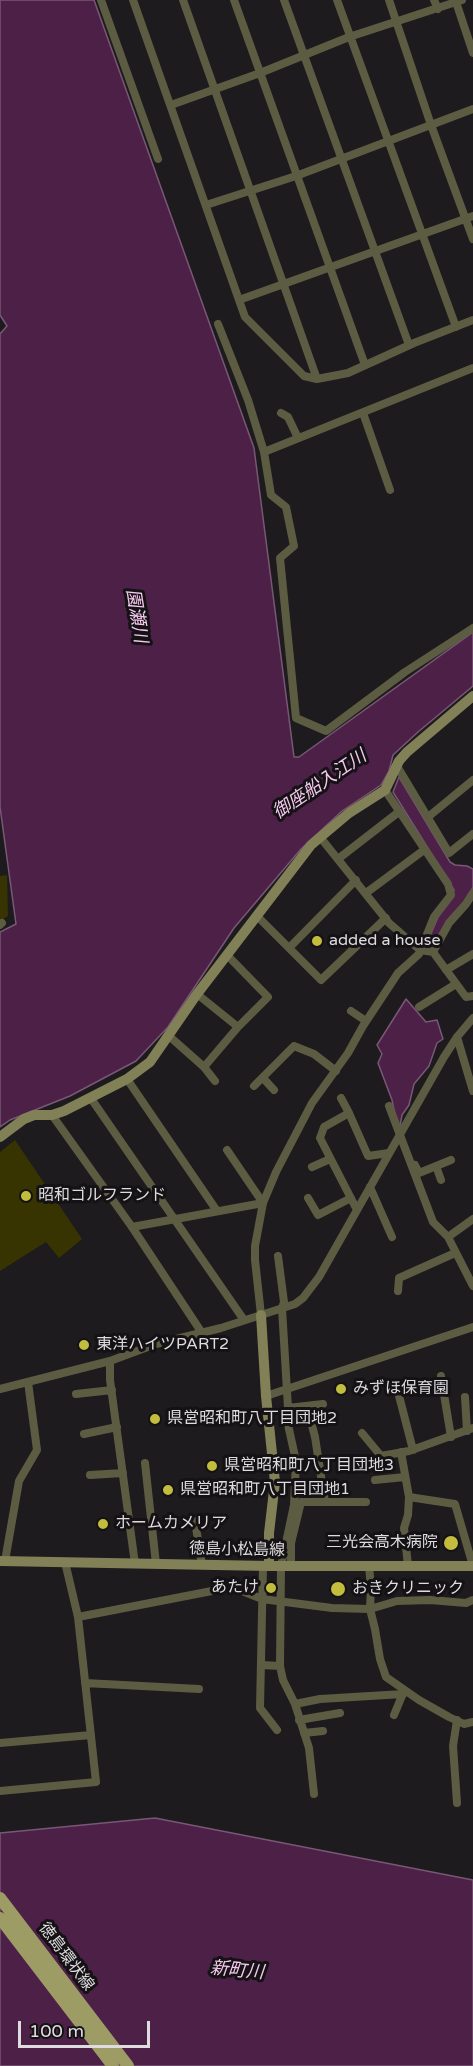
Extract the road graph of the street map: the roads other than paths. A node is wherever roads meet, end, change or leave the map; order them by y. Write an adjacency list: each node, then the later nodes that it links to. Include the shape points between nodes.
1 (101, 0): 21 (street)
2 (133, 0): 17 (street)
3 (183, 0): 16 (street)
4 (234, 0): 15 (street)
5 (284, 0): 14 (street)
6 (337, 0): 12 (street)
7 (389, 0): 11 (street)
8 (434, 0): 10 (street)
9 (459, 1): 10 (street); 13 (street)
10 (438, 9): 11 (street)
11 (397, 23): 12 (street); 19 (street)
12 (349, 37): 14 (street); 20 (street)
13 (473, 54)
14 (303, 56): 15 (street); 22 (street)
15 (260, 73): 16 (street); 23 (street)
16 (214, 89): 17 (street); 24 (street)
17 (171, 105): 25 (street)
18 (473, 109): 19 (street)
19 (430, 125): 20 (street); 26 (street)
20 (388, 141): 22 (street); 27 (street)
21 (158, 159)
22 (340, 159): 23 (street); 29 (street)
23 (296, 177): 24 (street); 30 (street)
24 (252, 191): 25 (street); 31 (street)
25 (206, 205): 32 (street)
26 (469, 217): 27 (street); 28 (street)
27 (422, 234): 29 (street); 35 (street)
28 (473, 238)
29 (375, 251): 30 (street); 36 (street)
30 (329, 268): 31 (street); 37 (street)
31 (284, 284): 32 (street); 39 (street)
32 (239, 300): 39 (street, via 245,317 304,376)
33 (473, 320): 35 (street)
34 (218, 324): 43 (street)
35 (456, 327): 36 (street)
36 (409, 345): 37 (street)
37 (365, 365): 39 (street)
38 (473, 368): 40 (street)
39 (317, 379)
40 (363, 412): 42 (street); 44 (street)
41 (281, 413): 42 (street, via 288,417)
42 (298, 438): 43 (street)
43 (264, 452): 45 (street, via 271,495 286,507 294,546 280,558 296,718 326,731)
44 (390, 490)
45 (473, 628)
46 (473, 696): 47 (street, via 407,752)
47 (396, 768): 49 (street); 51 (street)
48 (473, 780): 51 (street)
49 (386, 789): 50 (street); 53 (street)
50 (400, 811): 54 (street); 55 (street)
51 (428, 817): 52 (street, via 449,853)
52 (473, 834)
53 (320, 837): 55 (street); 60 (street)
54 (424, 850): 57 (street); 63 (street, via 451,893 434,917)
55 (338, 859): 56 (street)
56 (356, 880): 57 (street); 62 (street)
57 (366, 893): 61 (street)
58 (473, 893): 59 (street)
59 (470, 907): 64 (street, via 449,923)
60 (256, 916): 62 (street); 66 (street)
61 (386, 918): 62 (street, via 321,980); 63 (street)
62 (289, 948)
63 (420, 950): 64 (street); 74 (street, via 398,973)
64 (433, 952): 67 (street)
65 (473, 954): 67 (street)
66 (227, 955): 69 (street); 75 (street, via 268,997)
67 (446, 970): 68 (street)
68 (456, 984): 70 (street, via 466,997); 71 (street)
69 (197, 994): 75 (street); 76 (street)
70 (473, 996)
71 (419, 1007)
72 (351, 1011): 74 (street)
73 (473, 1018): 77 (street)
74 (366, 1021): 79 (street)
75 (238, 1027): 78 (street)
76 (169, 1036): 78 (street); 80 (street, via 150,1062)
77 (457, 1037): 85 (street); 91 (street)
78 (204, 1067): 82 (street)
79 (336, 1071): 81 (street, via 314,1054 294,1046); 103 (street, via 301,1122)
80 (127, 1078): 86 (street); 105 (street)
81 (262, 1078): 83 (street); 84 (street)
82 (215, 1081)
83 (254, 1086)
84 (274, 1090)
85 (473, 1091)
86 (90, 1097): 90 (street); 107 (street)
87 (341, 1098): 89 (street)
88 (389, 1106): 91 (street)
89 (349, 1113): 94 (street, via 368,1156); 95 (street, via 324,1126 320,1138)
90 (52, 1116): 92 (street, via 24,1119); 108 (street)
91 (400, 1134): 94 (street); 97 (street, via 419,1173); 110 (street, via 433,1222)
92 (0, 1137)
93 (227, 1150): 103 (street)
94 (388, 1153): 100 (street)
95 (330, 1159): 98 (street); 102 (street)
96 (451, 1160): 97 (street)
97 (436, 1166): 99 (street)
98 (312, 1167)
99 (441, 1180)
100 (370, 1187): 104 (street); 109 (street)
101 (308, 1198): 102 (street, via 318,1215)
102 (351, 1198): 104 (street)
103 (262, 1203): 105 (street); 116 (street, via 255,1260)
104 (357, 1210): 115 (street, via 310,1290 295,1304)
105 (217, 1211): 107 (street)
106 (473, 1219): 110 (street)
107 (174, 1220): 108 (street); 117 (street)
108 (132, 1227): 119 (street)
109 (392, 1237)
110 (448, 1237): 111 (street)
111 (455, 1253): 113 (street); 114 (street, via 399,1278)
112 (278, 1256): 115 (street)
113 (473, 1286)
114 (398, 1291)
115 (282, 1308): 116 (street); 126 (street)
116 (261, 1315): 117 (street); 128 (street)
117 (244, 1320): 119 (street)
118 (473, 1327): 126 (street)
119 (202, 1333): 120 (street)
120 (110, 1361): 122 (street); 125 (street)
121 (441, 1376): 137 (street)
122 (28, 1382): 124 (street); 149 (street, via 37,1450 19,1481)
123 (397, 1388): 138 (street)
124 (0, 1389)
125 (112, 1390): 127 (street); 133 (street)
126 (285, 1390): 128 (street); 132 (street)
127 (76, 1394)
128 (266, 1396): 154 (street, via 274,1482)
129 (465, 1396): 134 (street)
130 (324, 1404): 131 (street)
131 (306, 1406): 132 (street); 146 (street)
132 (288, 1408): 155 (street, via 296,1461)
133 (117, 1427): 136 (street); 141 (street)
134 (470, 1430): 137 (street)
135 (362, 1433): 139 (street, via 381,1456)
136 (84, 1434)
137 (451, 1437): 138 (street)
138 (413, 1450): 139 (street)
139 (400, 1452): 143 (street)
140 (145, 1463): 152 (street)
141 (123, 1473): 142 (street); 151 (street)
142 (90, 1475)
143 (405, 1477): 144 (street); 145 (street)
144 (375, 1480)
145 (409, 1497): 157 (street, via 404,1528); 158 (street, via 455,1504)
146 (325, 1502): 147 (street); 155 (street, via 301,1502)
147 (366, 1502)
148 (195, 1521): 153 (street)
149 (2, 1561): 150 (street, 徳島小松島線)
150 (65, 1562): 151 (street, 徳島小松島線); 163 (street)
151 (135, 1564): 152 (street, 徳島小松島線)
152 (156, 1564): 153 (street, 徳島小松島線)
153 (201, 1565): 154 (street, 徳島小松島線)
154 (266, 1566): 155 (street, 徳島小松島線); 159 (street)
155 (286, 1566): 156 (street, 徳島小松島線); 161 (street)
156 (369, 1566): 157 (street, 徳島小松島線); 162 (street)
157 (408, 1566): 158 (street, 徳島小松島線)
158 (473, 1566)
159 (262, 1599): 161 (street); 163 (street, via 237,1588); 164 (street)
160 (473, 1600): 162 (street, via 398,1601)
161 (280, 1602): 162 (street); 165 (street)
162 (370, 1609): 168 (street, via 386,1677)
163 (78, 1617): 166 (street)
164 (262, 1665): 165 (street); 175 (street, via 260,1708)
165 (280, 1666): 169 (street)
166 (85, 1683): 167 (street); 178 (street)
167 (199, 1689)
168 (404, 1692): 169 (street); 171 (street); 173 (street)
169 (295, 1704): 172 (street)
170 (340, 1713): 172 (street)
171 (394, 1715)
172 (299, 1720): 177 (street)
173 (457, 1720): 174 (street, via 464,1724); 182 (street, via 453,1746)
174 (473, 1722)
175 (277, 1730)
176 (323, 1731): 177 (street)
177 (304, 1733): 181 (street)
178 (91, 1735): 179 (street); 180 (street, via 96,1782)
179 (0, 1743)
180 (0, 1791)
181 (314, 1794)
182 (457, 1803)
183 (0, 1898): 186 (main road, 徳島環状線)
184 (0, 1918): 185 (main road, 徳島環状線)
185 (113, 2066)
186 (128, 2066)

